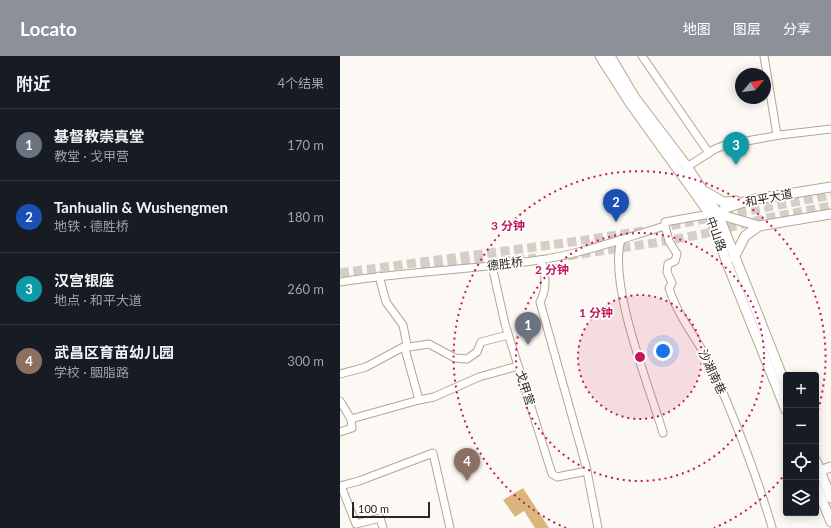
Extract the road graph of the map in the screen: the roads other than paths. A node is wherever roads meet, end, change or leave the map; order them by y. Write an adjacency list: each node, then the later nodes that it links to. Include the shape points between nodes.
1 (600, 56): 12 (main road, 中山路, via 630,103)
2 (610, 56): 8 (main road, 中山路, via 635,98)
3 (642, 56): 7 (street)
4 (764, 56): 6 (street)
5 (831, 129): 6 (street)
6 (777, 135): 7 (street, via 725,144)
7 (709, 153): 8 (street)
8 (687, 167): 10 (main road, 中山路)
9 (831, 187): 11 (main road, 和平大道)
10 (702, 190): 11 (main road, via 723,202); 12 (main road, 中山路)
11 (750, 200): 12 (main road, 和平大道)
12 (714, 214): 14 (street, 德胜桥, via 665,222); 15 (main road); 17 (main road, 中山路); 29 (main road, 中山路, via 727,263)
13 (831, 214): 15 (main road, 和平大道)
14 (665, 226): 16 (street, 德胜桥); 44 (street, 沙湖南巷, via 677,254 675,261 668,264 667,272 672,284 669,288 671,295 713,371 759,486)
15 (759, 226): 17 (main road, 和平大道, via 745,236)
16 (621, 239): 18 (street, 德胜桥); 32 (street, via 617,256 626,315)
17 (734, 258): 26 (main road, 中山路)
18 (541, 260): 19 (street, 德胜桥); 37 (street, via 546,292 540,302)
19 (492, 266): 20 (street, 德胜桥); 22 (street, 戈甲营)
20 (379, 276): 21 (street, 德胜桥); 23 (street, via 386,302 403,325)
21 (340, 282)
22 (508, 335): 23 (street, via 481,342 477,352 467,359 455,358 429,344 409,347); 24 (street, 戈甲营)
23 (407, 345): 25 (street, via 366,367); 27 (street, via 405,349)
24 (518, 366): 27 (street, via 479,377 434,397); 37 (street, 戈甲营, via 552,474 558,477)
25 (340, 374)
26 (783, 379)
27 (419, 400): 30 (street)
28 (340, 401): 30 (street)
29 (785, 408)
30 (351, 419): 31 (street, via 352,428)
31 (340, 432)
32 (664, 433)
33 (831, 461): 34 (main road)
34 (819, 466)
35 (819, 467): 36 (main road)
36 (831, 467)
37 (587, 471): 46 (street)
38 (819, 471): 41 (main road)
39 (340, 486): 43 (street, via 433,453); 45 (street, via 356,524 380,518)
40 (819, 492): 42 (main road)
41 (831, 498)
42 (831, 522)
43 (453, 525)
44 (772, 527)
45 (383, 528)
46 (598, 528)

